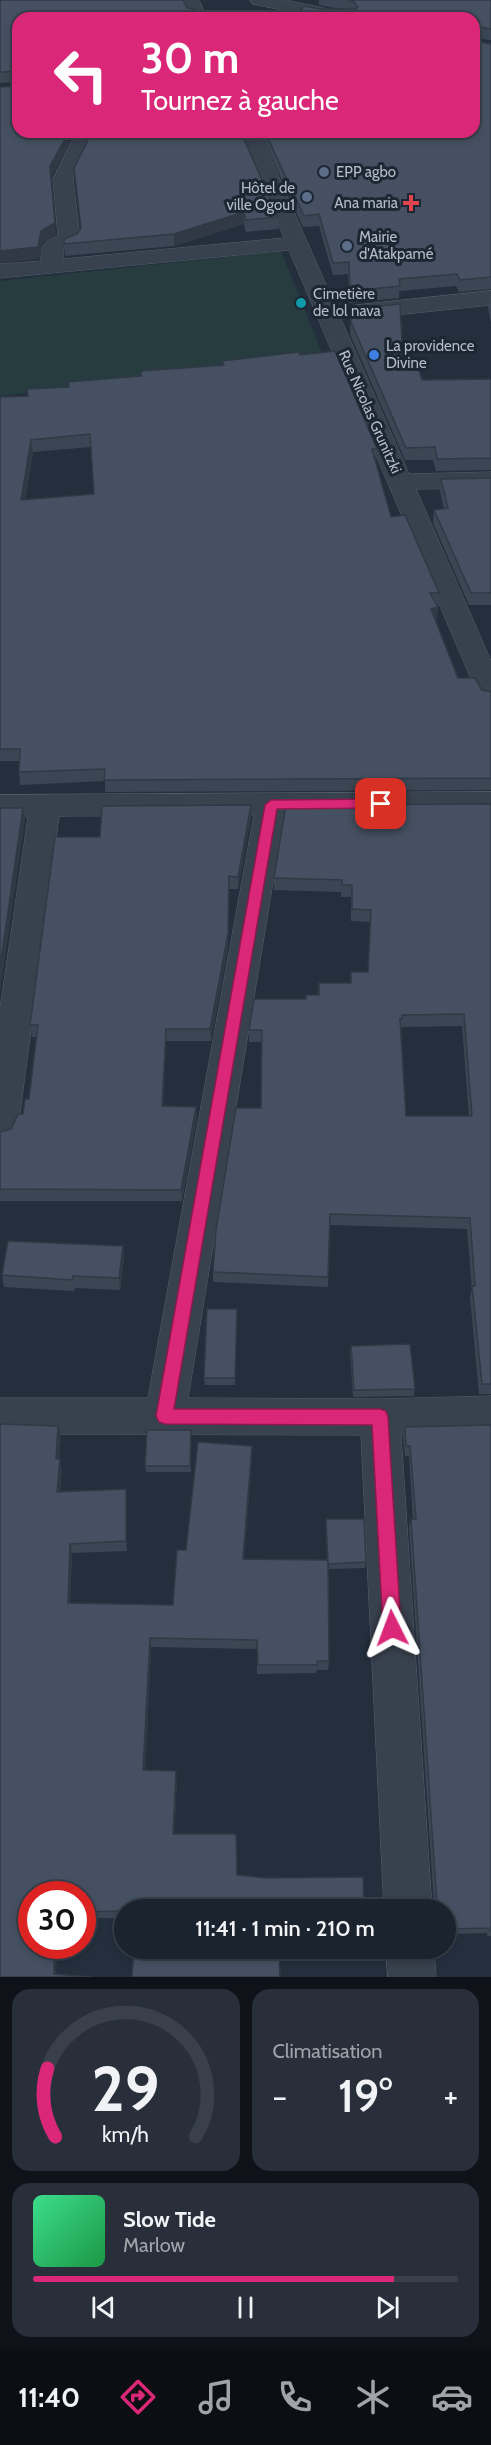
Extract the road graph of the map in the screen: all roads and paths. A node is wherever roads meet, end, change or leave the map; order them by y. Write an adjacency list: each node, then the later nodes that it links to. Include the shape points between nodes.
1 (259, 0): 2 (street)
2 (317, 12)
3 (84, 138): 6 (street, via 63,179 69,238 52,246)
4 (252, 138): 5 (street, Rue Nicolas Grunitzki)
5 (297, 243): 6 (street); 9 (street, Rue Nicolas Grunitzki)
6 (52, 267): 7 (street)
7 (0, 272)
8 (491, 298): 9 (street)
9 (327, 315): 11 (street, Rue Nicolas Grunitzki)
10 (491, 480): 11 (street)
11 (400, 482): 12 (street, Rue Nicolas Grunitzki)
12 (488, 678)
13 (491, 803): 14 (street)
14 (271, 805): 16 (street); 20 (street)
15 (0, 806): 16 (street)
16 (45, 806): 17 (street)
17 (0, 1128)
18 (491, 1414): 21 (street)
19 (0, 1416): 20 (street)
20 (165, 1416): 21 (street)
21 (380, 1417): 22 (street)
22 (407, 1899)
23 (411, 1959): 24 (street)
24 (412, 1977)

